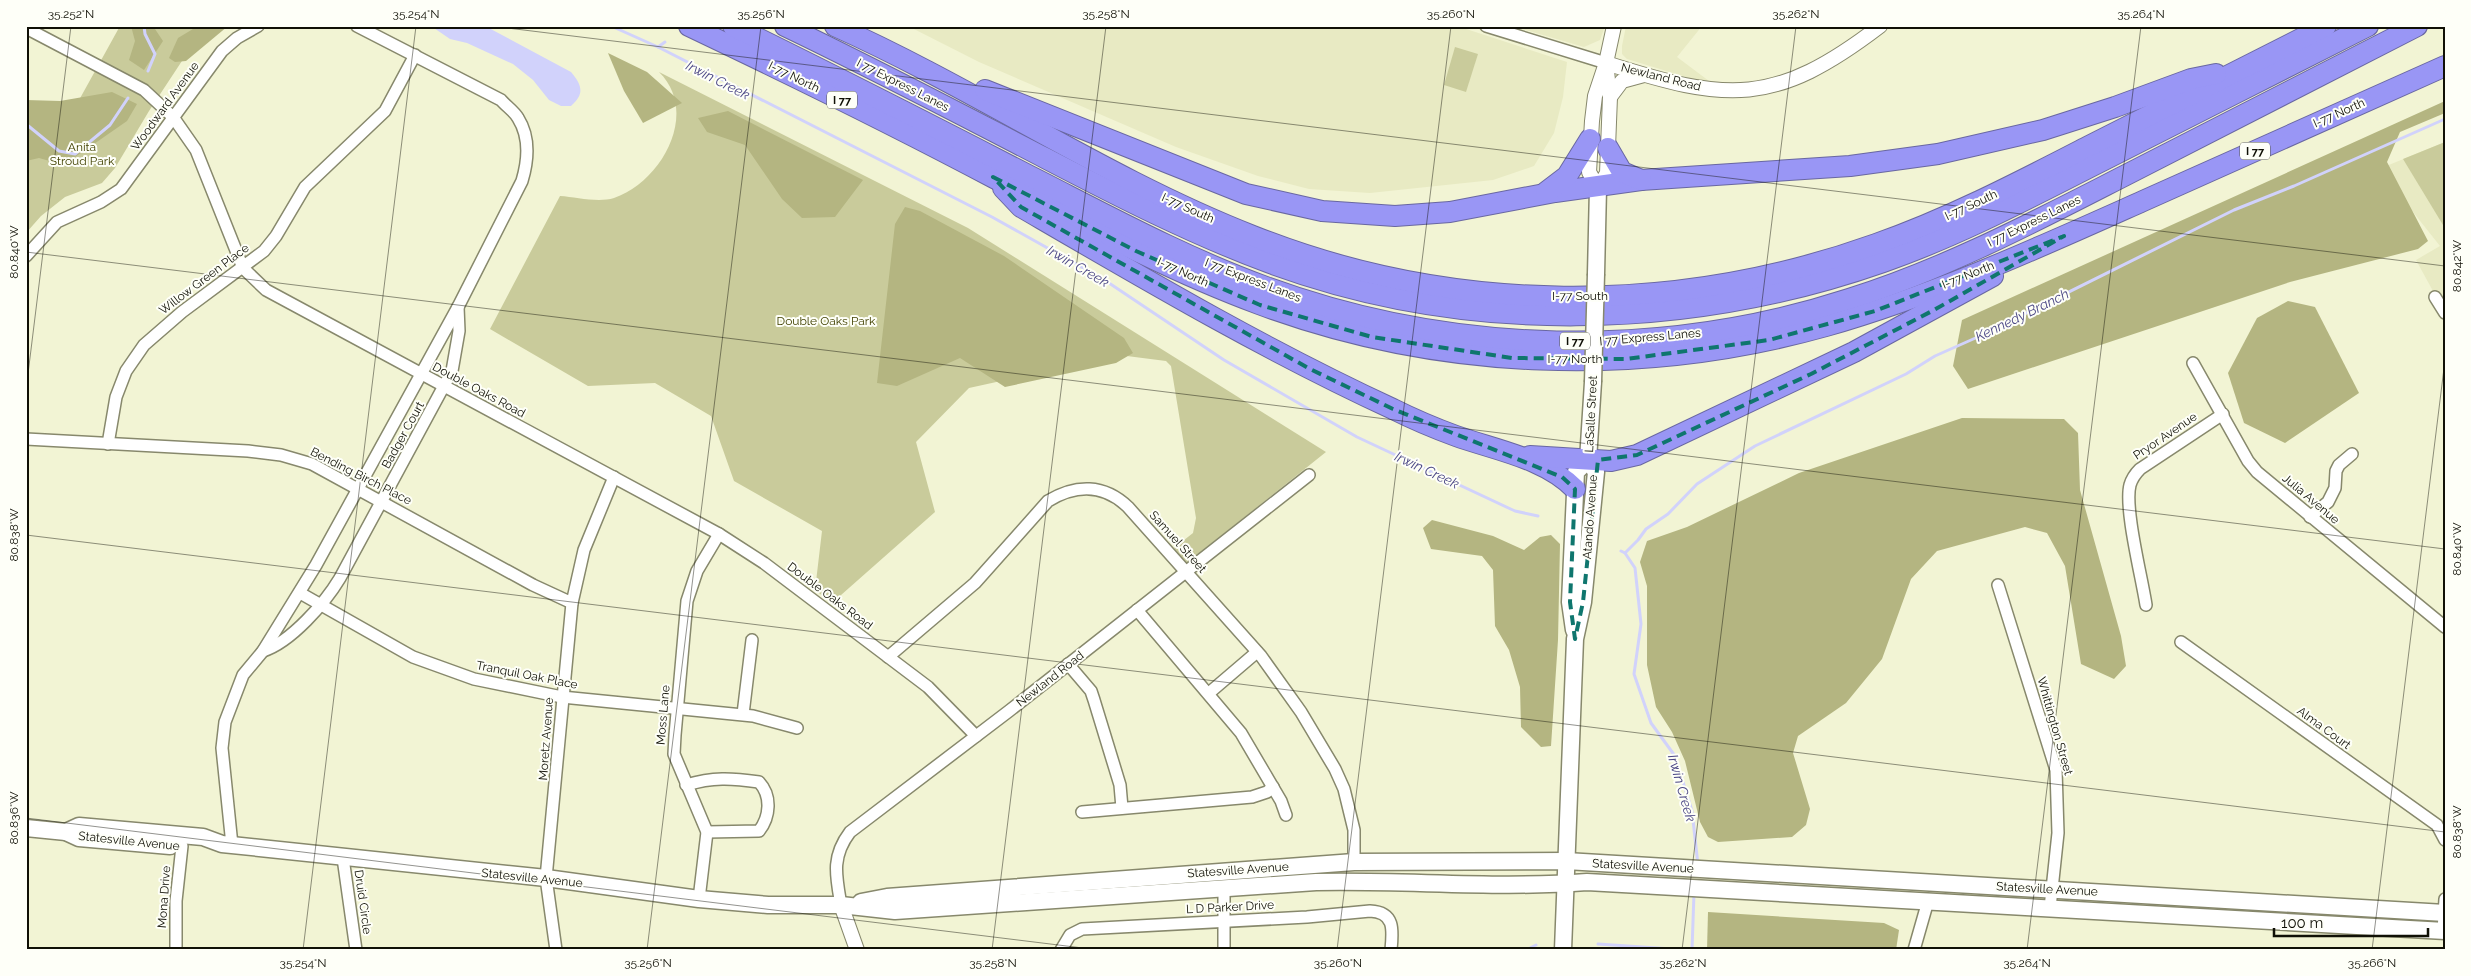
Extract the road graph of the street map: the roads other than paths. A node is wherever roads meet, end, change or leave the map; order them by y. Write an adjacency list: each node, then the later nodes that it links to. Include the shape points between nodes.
1 (258, 26): 21 (street, Woodward Avenue, via 222,51)
2 (357, 26): 15 (street)
3 (689, 26): 23 (highway, I-77 North / I 77)
4 (733, 26): 12 (highway, I 77 Express Lanes / I 77, via 1136,230 1257,284 1321,305 1404,325 1487,337 1569,341 1653,338 1738,327 1819,308 1894,284 2019,229)
5 (785, 26): 11 (highway, I 77 Express Lanes / I 77, via 1146,210 1275,265 1345,286 1418,302 1490,312 1570,316 1650,313 1733,302 1813,284 1886,261 2023,201)
6 (835, 26): 14 (highway, I-77 South)
7 (1486, 26): 16 (street)
8 (1614, 26): 16 (street, LaSalle Street)
9 (1880, 26): 19 (street, Newland Road, via 1821,66 1770,87 1723,91 1686,86)
10 (2326, 26): 18 (highway, I-77 South)
11 (2368, 26)
12 (2416, 26)
13 (26, 28): 21 (street, Double Oaks Road, via 144,90)
14 (884, 48): 18 (highway, I-77 South, via 1129,180 1194,212 1281,247 1333,264 1412,282 1491,293 1561,297 1622,296 1702,288 1782,273 1855,252 1982,200); 26 (highway, via 1224,187 1268,200 1322,210 1396,216 1450,212)
15 (415, 55): 29 (street, Willow Green Place, via 385,112 306,187 276,236); 31 (street, Badger Court, via 501,100 518,118 526,141 528,158 522,181)
16 (1606, 63): 19 (street, Newland Road); 20 (street, LaSalle Street); 22 (street, LaSalle Street, via 1595,96)
17 (2445, 66): 27 (highway, I-77 North / I 77)
18 (2241, 70): 24 (highway, via 2191,79 2067,123 1957,150 1850,166)
19 (1645, 75): 20 (street, via 1622,81)
20 (1610, 98): 22 (street, LaSalle Street)
21 (173, 117): 28 (street, Woodward Avenue, via 121,189 102,202 57,222); 29 (street, Double Oaks Road, via 196,150)
22 (1599, 143): 24 (highway, via 1622,172); 25 (street, LaSalle Street, via 1607,174); 25 (street, LaSalle Street, via 1589,172); 26 (highway)
23 (994, 177): 27 (highway, I-77 North / I 77, via 1152,259 1260,305 1391,342 1512,358 1645,358 1778,338 1884,308); 40 (highway, via 1021,207 1310,368 1393,410 1455,436)
24 (1641, 180): 25 (highway)
25 (1598, 188): 26 (highway); 41 (main road, LaSalle Street, bridge)
26 (1544, 194)
27 (2064, 236): 41 (highway, via 1934,310 1769,394 1630,458)
28 (26, 256)
29 (243, 268): 34 (street, Double Oaks Road, via 266,290); 38 (street, Willow Green Place, via 182,312 144,345 126,371 119,390)
30 (2435, 297): 32 (street)
31 (458, 307): 34 (street, Badger Court); 35 (street, Badger Court, via 457,352)
32 (2445, 313)
33 (2193, 364): 36 (street, Julia Avenue)
34 (420, 374): 35 (street, Double Oaks Road); 44 (street, Badger Court)
35 (445, 388): 43 (street, Double Oaks Road); 46 (street, Badger Court)
36 (2223, 414): 47 (street, Julia Avenue, via 2257,472); 54 (street, Pryor Avenue, via 2140,469 2130,484 2132,529)
37 (26, 439): 38 (street, Bending Birch Place)
38 (108, 444): 44 (street, Bending Birch Place, via 281,455 312,464)
39 (2352, 454): 47 (street, via 2338,465 2336,488 2328,502)
40 (1517, 456): 41 (highway); 45 (highway, via 1558,474)
41 (1588, 460): 45 (main road, Atando Avenue, via 1576,472); 57 (main road, Atando Avenue, via 1596,472 1584,602)
42 (1309, 475): 49 (street, Newland Road)
43 (614, 477): 48 (street, Double Oaks Road); 52 (street, Moretz Avenue, via 584,550)
44 (359, 489): 46 (street, Bending Birch Place); 51 (street, Badger Court)
45 (1575, 489): 57 (main road, Atando Avenue, via 1570,602)
46 (382, 502): 52 (street, Bending Birch Place); 53 (street, Badger Court, via 338,581)
47 (2310, 517): 56 (street, Julia Avenue)
48 (718, 534): 62 (street, Double Oaks Road, via 764,563); 66 (street, Moss Lane, via 697,571 687,601)
49 (1186, 571): 55 (street, Newland Road); 61 (street, Samuel Street); 62 (street, Samuel Street, via 1117,498 1094,489 1073,489 1048,501 975,584)
50 (1998, 585): 87 (street, Whittington Street, via 2056,770 2058,819)
51 (300, 593): 53 (street, Tranquil Oak Place); 60 (street, Badger Court)
52 (572, 603): 65 (street, Moretz Avenue)
53 (320, 604): 60 (street, Badger Court, via 284,641); 65 (street, Tranquil Oak Place, via 413,657 439,668 498,685)
54 (2146, 604)
55 (1137, 610): 63 (street, Newland Road); 64 (street)
56 (2445, 628)
57 (1575, 639): 82 (main road, Atando Avenue)
58 (752, 640): 67 (street)
59 (2181, 642): 78 (street, Alma Court, via 2437,825)
60 (263, 651): 79 (street, Badger Court, via 243,675 225,722 222,748)
61 (1257, 652): 64 (street); 83 (street, Samuel Street, via 1292,698 1344,789 1354,830)
62 (888, 657): 69 (street, Double Oaks Road, via 938,696)
63 (1068, 664): 69 (street, Newland Road); 72 (street, via 1091,691 1120,785)
64 (1209, 693): 71 (street, via 1241,733)
65 (562, 697): 66 (street, Tranquil Oak Place); 84 (street, Moretz Avenue)
66 (678, 708): 67 (street, Tranquil Oak Place); 70 (street, Moss Lane, via 674,754)
67 (743, 714): 68 (street, Tranquil Oak Place)
68 (797, 728)
69 (976, 736): 90 (street, Newland Road, via 850,832 840,845 837,859 836,876)
70 (686, 785): 77 (street, Moss Lane); 77 (street, via 709,778 737,779 759,782 766,792 766,823 759,831)
71 (1273, 787): 72 (street, via 1252,797); 74 (street)
72 (1122, 808): 73 (street)
73 (1082, 812)
74 (1286, 815)
75 (26, 828): 76 (main road, Statesville Avenue)
76 (66, 832): 79 (main road, Statesville Avenue, via 79,826 203,838); 80 (main road, Statesville Avenue, via 79,838)
77 (707, 832): 88 (street)
78 (2445, 840)
79 (227, 844): 80 (main road, Statesville Avenue, via 203,848); 81 (main road, Statesville Avenue)
80 (182, 846): 95 (street, Mona Drive, via 176,901)
81 (343, 858): 84 (main road, Statesville Avenue); 96 (street, Druid Circle)
82 (1566, 861): 83 (main road, Statesville Avenue); 85 (main road, Atando Avenue); 87 (main road, Statesville Avenue)
83 (1354, 862): 90 (main road, Statesville Avenue, via 887,897)
84 (546, 878): 88 (main road, Statesville Avenue); 97 (street, Moretz Avenue)
85 (1566, 884): 86 (main road, Statesville Avenue, via 1380,880); 89 (main road, Statesville Avenue, via 1587,882); 102 (main road, Atando Avenue)
86 (1224, 887): 90 (main road, Statesville Avenue, via 896,911); 93 (street)
87 (2052, 890): 91 (street, Whittington Street); 92 (main road, Statesville Avenue)
88 (699, 899): 90 (main road, Statesville Avenue)
89 (1928, 901): 91 (main road, Statesville Avenue); 103 (street)
90 (842, 905): 98 (street)
91 (2050, 908): 94 (main road, Statesville Avenue)
92 (2444, 908): 94 (street)
93 (1224, 920): 99 (street, L D Parker Drive, via 1082,929 1070,934); 100 (street); 101 (street, L D Parker Drive, via 1379,911 1390,920 1393,934)
94 (2444, 931)
95 (176, 950)
96 (356, 950)
97 (556, 950)
98 (857, 950)
99 (1061, 950)
100 (1224, 950)
101 (1391, 950)
102 (1563, 950)
103 (1914, 950)

